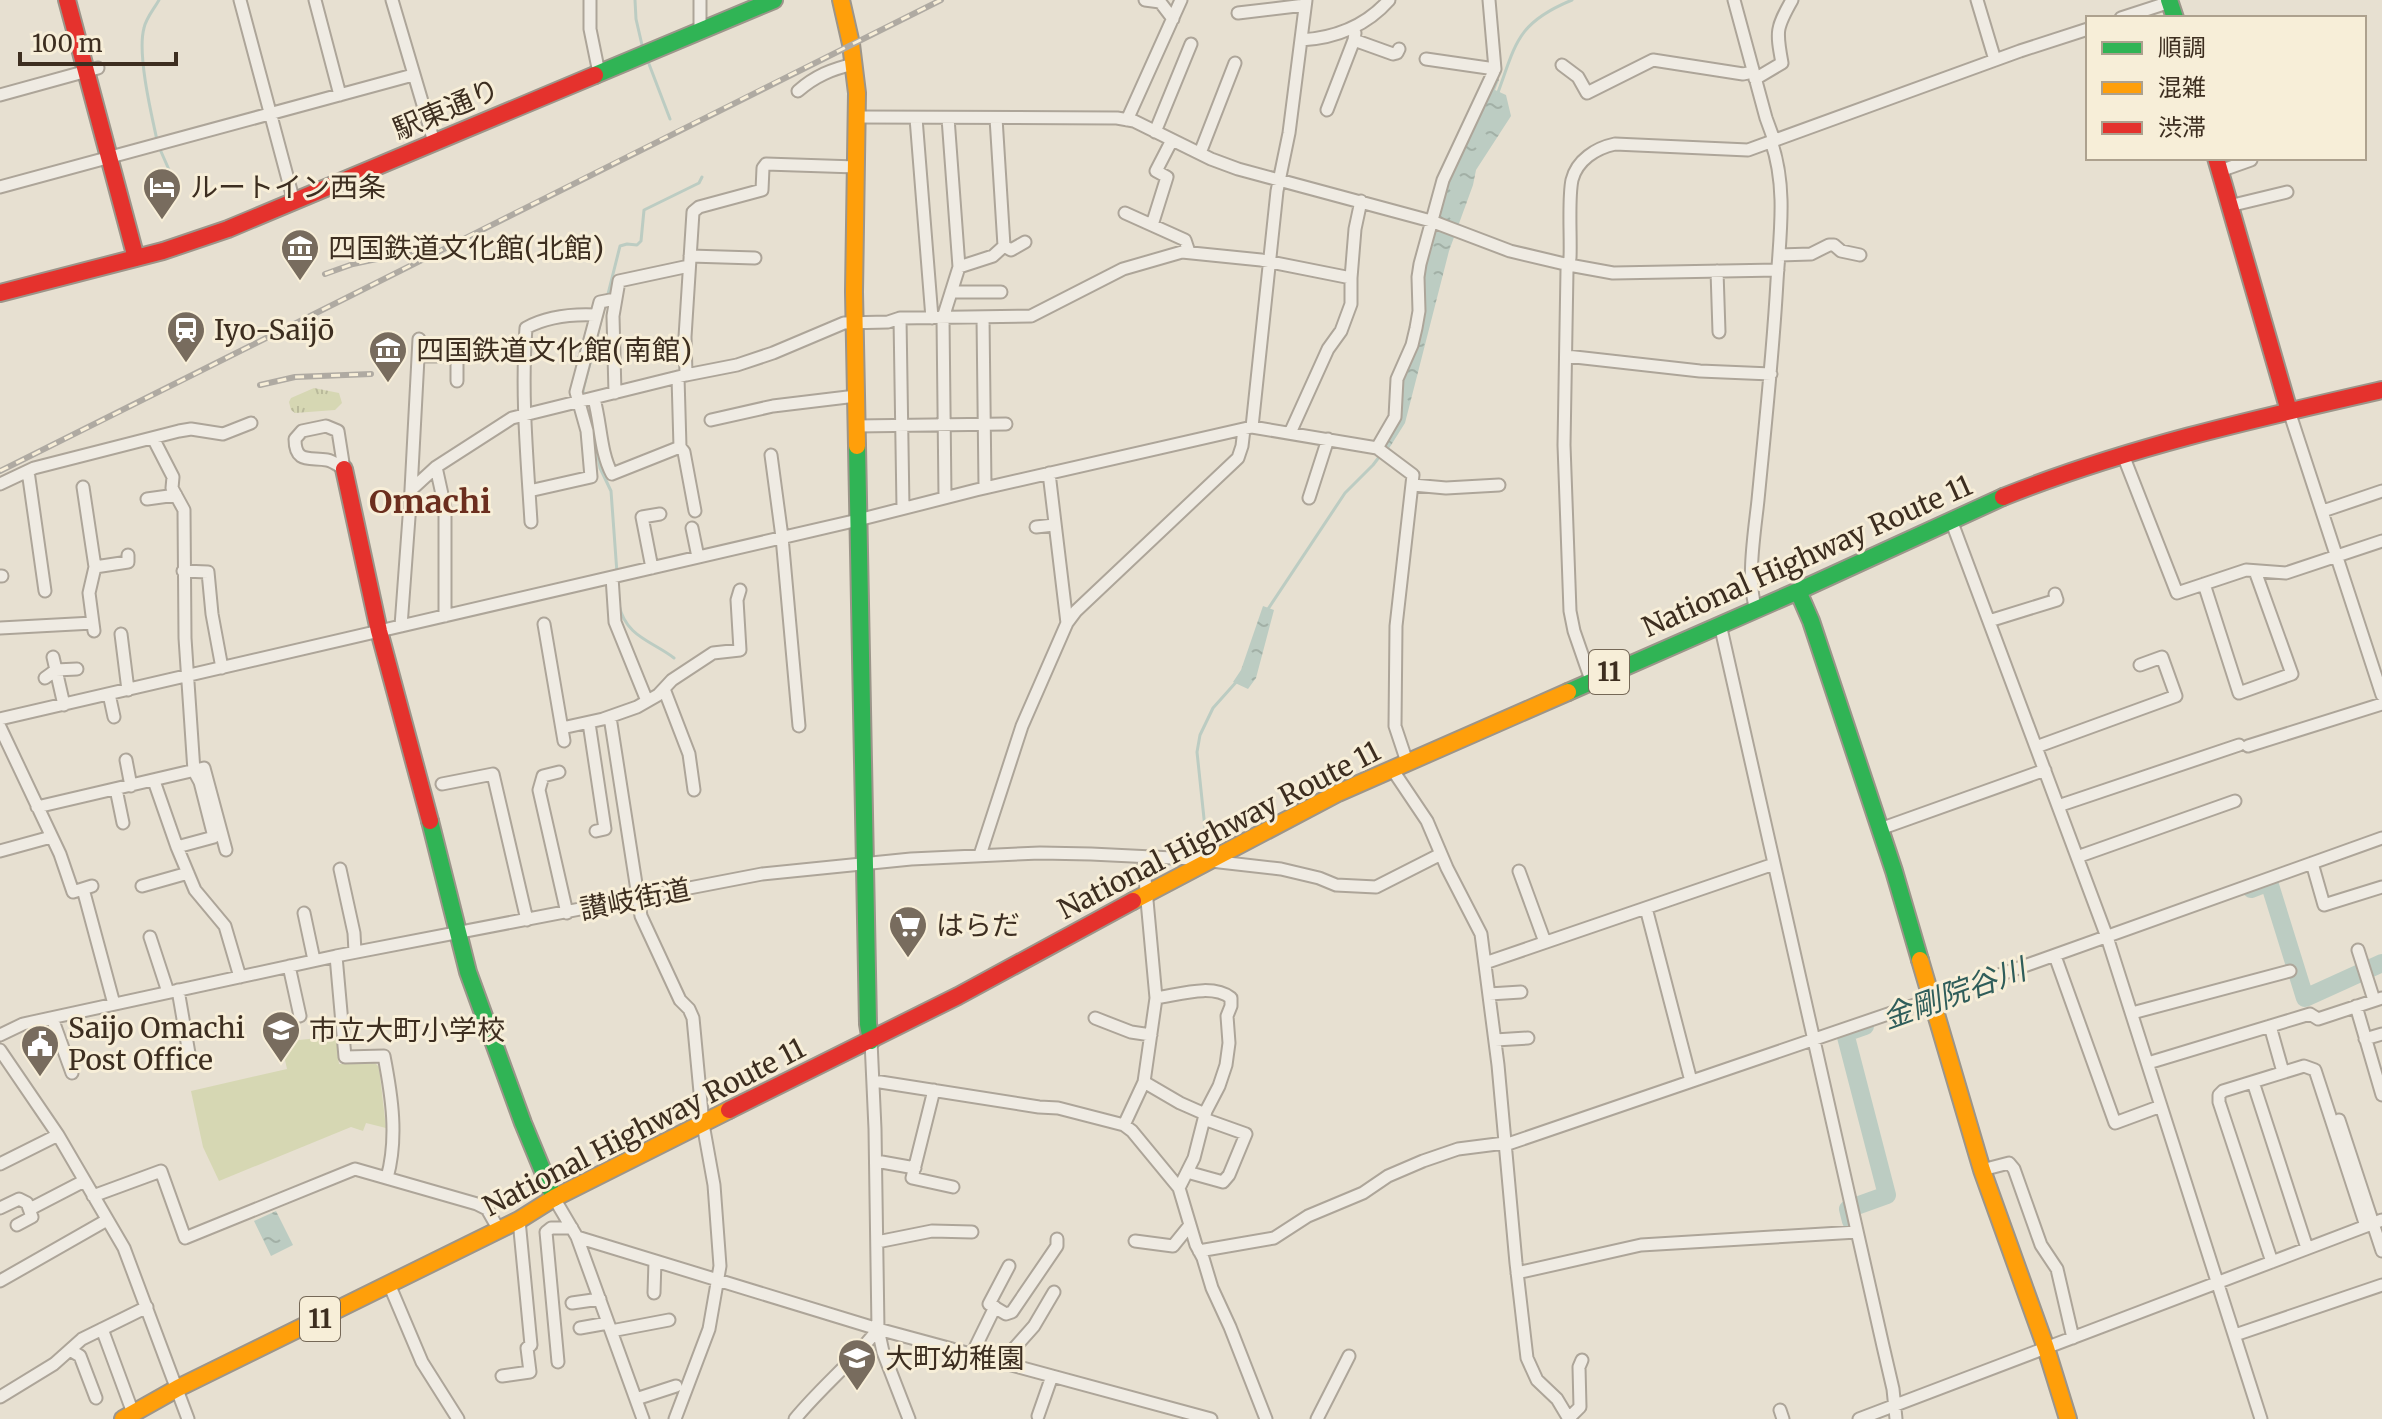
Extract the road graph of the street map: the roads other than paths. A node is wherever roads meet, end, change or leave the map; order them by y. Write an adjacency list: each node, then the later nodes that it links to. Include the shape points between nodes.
1 (67, 0): 32 (main road)
2 (240, 0): 41 (street)
3 (315, 0): 39 (street)
4 (392, 0): 35 (street)
5 (590, 0): 34 (street)
6 (700, 0): 22 (street)
7 (774, 0): 22 (main road, 駅東通り)
8 (841, 0): 30 (main road)
9 (1145, 0): 20 (street, via 1160,2)
10 (1181, 0): 20 (street)
11 (1389, 0): 23 (street)
12 (1489, 0): 33 (street)
13 (1734, 0): 36 (street)
14 (1792, 0): 36 (street, via 1778,25 1782,63)
15 (1977, 0): 28 (street)
16 (1305, 2): 18 (street); 24 (street)
17 (2171, 7): 19 (street)
18 (1238, 13)
19 (2130, 16)
20 (1173, 19): 46 (street)
21 (2086, 30): 28 (street)
22 (700, 31): 34 (main road, 駅東通り)
23 (1353, 34): 24 (street); 26 (street, via 1393,54); 40 (street)
24 (1301, 40): 56 (street)
25 (1191, 44): 47 (street)
26 (1399, 49)
27 (1426, 59): 33 (street)
28 (1995, 60): 49 (street)
29 (1235, 63): 51 (street)
30 (854, 64): 37 (street, via 811,79); 42 (main road)
31 (1562, 65): 36 (street, via 1587,93 1653,60)
32 (92, 69): 38 (street); 52 (main road)
33 (1495, 69): 63 (street, via 1449,164)
34 (599, 73): 50 (main road, 駅東通り)
35 (413, 75): 39 (street); 50 (street)
36 (1754, 76): 49 (street)
37 (798, 91)
38 (0, 95)
39 (340, 95): 41 (street)
40 (1327, 110)
41 (271, 113): 52 (street); 60 (street)
42 (857, 117): 43 (street); 55 (main road)
43 (916, 118): 44 (street); 86 (street)
44 (948, 118): 45 (street); 75 (street)
45 (996, 118): 46 (street); 66 (street)
46 (1127, 120): 47 (street)
47 (1155, 132): 48 (street)
48 (1172, 140): 51 (street); 64 (street, via 1156,171 1167,177)
49 (1773, 141): 68 (street, via 1782,199); 74 (street, via 1737,151 1626,144 1598,149 1572,178)
50 (434, 142): 60 (main road, 駅東通り)
51 (1200, 153): 56 (street)
52 (109, 157): 57 (street); 70 (main road)
53 (2251, 160): 54 (street)
54 (2218, 165): 61 (main road)
55 (856, 167): 72 (street, via 766,164 762,190 693,212); 87 (main road)
56 (1280, 181): 59 (street); 73 (street)
57 (0, 187)
58 (2287, 192): 61 (street)
59 (1361, 201): 63 (street); 78 (street)
60 (294, 202): 70 (main road, 駅東通り, via 191,243)
61 (2229, 206): 101 (main road)
62 (1125, 213): 64 (street)
63 (1433, 222): 74 (street, via 1510,251); 116 (street, via 1418,277 1416,328 1397,379 1395,417)
64 (1152, 225): 67 (street, via 1185,240)
65 (1025, 242): 66 (street, via 1011,250)
66 (1004, 246): 75 (street, via 993,256)
67 (1189, 252): 73 (street); 84 (street, via 1123,269 1031,316)
68 (1779, 255): 69 (street, via 1811,254 1834,245); 76 (street)
69 (1860, 255)
70 (136, 258): 81 (main road, 駅東通り)
71 (755, 258): 72 (street)
72 (690, 261): 82 (street, via 619,281); 95 (street)
73 (1270, 262): 78 (street); 110 (street)
74 (1569, 265): 77 (street, via 1613,273); 93 (street)
75 (959, 267): 79 (street)
76 (1778, 270): 77 (street); 94 (street)
77 (1717, 271): 88 (street)
78 (1351, 278): 111 (street, via 1351,304 1341,331)
79 (951, 292): 80 (street); 86 (street)
80 (1001, 292)
81 (0, 293)
82 (614, 299): 83 (street, via 600,302); 98 (street)
83 (595, 315): 100 (street, via 576,392); 102 (street, via 538,321 526,328)
84 (983, 317): 86 (street); 106 (street)
85 (900, 318): 86 (street); 87 (street); 108 (street)
86 (937, 318): 105 (street)
87 (855, 323): 95 (street, via 737,365); 99 (main road)
88 (1719, 332)
89 (419, 339): 90 (street)
90 (419, 356): 91 (street); 129 (street)
91 (457, 356): 92 (street); 96 (street)
92 (473, 356)
93 (1566, 356): 94 (street); 178 (street, via 1570,611)
94 (1771, 374): 161 (street, via 1753,546 1751,595)
95 (682, 376): 98 (street); 115 (street)
96 (457, 381)
97 (2382, 390): 101 (main road, National Highway Route 11 / 11)
98 (615, 393): 100 (street)
99 (856, 396): 103 (street); 109 (main road)
100 (585, 400): 102 (street); 115 (street, via 600,422 612,474); 130 (street, via 591,477)
101 (2289, 411): 118 (main road, National Highway Route 11 / 11); 138 (street)
102 (523, 415): 120 (street); 130 (street)
103 (711, 420)
104 (251, 423): 112 (street, via 223,434 191,429)
105 (945, 424): 106 (street); 108 (street); 133 (street)
106 (985, 424): 107 (street); 128 (street)
107 (1006, 424)
108 (901, 425): 109 (street); 136 (street)
109 (856, 426): 140 (main road)
110 (1248, 428): 111 (street); 123 (street); 164 (street, via 1238,458)
111 (1290, 433): 114 (street)
112 (153, 438): 122 (street); 132 (street)
113 (341, 438): 119 (street, via 337,453); 119 (street, via 326,426 302,431 295,439 299,455); 121 (street)
114 (1328, 439): 116 (street); 134 (street)
115 (680, 447): 137 (street)
116 (1381, 451): 125 (street, via 1413,475)
117 (771, 455): 146 (street)
118 (2123, 455): 141 (main road, National Highway Route 11 / 11); 156 (street, via 2177,593)
119 (328, 460): 121 (street)
120 (436, 467): 129 (street); 162 (street, via 445,508)
121 (344, 469): 169 (main road)
122 (28, 471): 124 (street); 158 (street)
123 (1049, 473): 128 (street); 143 (street)
124 (0, 484)
125 (1413, 485): 126 (street); 196 (street, via 1396,626)
126 (1499, 485)
127 (83, 487): 151 (street)
128 (985, 487): 133 (street)
129 (411, 490): 167 (street)
130 (529, 491): 142 (street)
131 (2382, 491): 138 (street)
132 (176, 495): 135 (street); 153 (street, via 184,510)
133 (945, 497): 136 (street)
134 (1309, 498)
135 (147, 499)
136 (903, 508): 140 (street)
137 (695, 511)
138 (2323, 511): 149 (street)
139 (660, 514): 152 (street, via 642,517)
140 (858, 520): 146 (street); 222 (main road)
141 (1951, 520): 159 (main road, National Highway Route 11 / 11); 163 (street)
142 (531, 522)
143 (1054, 525): 144 (street); 164 (street)
144 (1036, 527)
145 (692, 528): 150 (street)
146 (782, 537): 150 (street); 190 (street)
147 (2382, 541): 149 (street)
148 (128, 555): 151 (street, via 128,562)
149 (2337, 556): 154 (street, via 2286,573); 182 (street)
150 (698, 557): 152 (street)
151 (95, 567): 168 (street, via 89,593 94,627)
152 (652, 568): 155 (street)
153 (183, 571): 173 (street, via 208,572); 176 (street)
154 (2255, 571): 156 (street); 156 (street, via 2292,674 2239,693)
155 (617, 576): 162 (street); 183 (street, via 615,622)
156 (2204, 584)
157 (740, 590): 179 (street, via 740,650 713,653)
158 (45, 591)
159 (1798, 591): 161 (main road, National Highway Route 11 / 11); 209 (main road)
160 (2055, 594): 163 (street, via 2057,600)
161 (1756, 609): 166 (main road, National Highway Route 11 / 11)
162 (445, 616): 167 (street)
163 (1989, 621): 194 (street)
164 (1067, 623): 217 (street, via 1022,726)
165 (544, 624): 192 (street)
166 (1720, 624): 178 (main road, National Highway Route 11 / 11); 223 (street)
167 (401, 626): 169 (street)
168 (0, 628)
169 (379, 631): 173 (street); 235 (main road)
170 (121, 634): 180 (street)
171 (53, 657): 175 (street)
172 (2140, 665): 194 (street, via 2162,657 2176,696)
173 (222, 668): 176 (street)
174 (77, 669): 175 (street)
175 (56, 670): 177 (street); 185 (street)
176 (188, 676): 180 (street); 198 (street)
177 (45, 678)
178 (1591, 680): 196 (main road, National Highway Route 11 / 11)
179 (664, 689): 183 (street); 204 (street, via 689,754)
180 (128, 690): 181 (street)
181 (109, 694): 185 (street); 186 (street)
182 (2382, 695)
183 (647, 701): 187 (street)
184 (2382, 704): 206 (street)
185 (64, 705): 188 (street)
186 (114, 717)
187 (610, 717): 189 (street); 230 (street)
188 (0, 719)
189 (589, 723): 192 (street); 210 (street, via 605,829)
190 (799, 726)
191 (0, 727): 207 (street)
192 (562, 728): 193 (street)
193 (564, 741)
194 (2036, 747): 197 (street)
195 (126, 760): 202 (street)
196 (1400, 766): 216 (street); 220 (main road, National Highway Route 11 / 11)
197 (2045, 770): 206 (street); 209 (street)
198 (194, 771): 200 (street); 213 (street, via 214,837); 214 (street, via 204,768)
199 (559, 772): 233 (street, via 543,776 539,790)
200 (154, 781): 202 (street); 213 (street)
201 (442, 784): 234 (street, via 493,774)
202 (131, 786): 203 (street)
203 (116, 789): 207 (street); 208 (street)
204 (694, 790)
205 (2235, 801): 219 (street)
206 (2058, 806): 219 (street)
207 (37, 807): 211 (street)
208 (123, 823)
209 (1880, 829): 252 (main road)
210 (596, 831)
211 (51, 837): 215 (street); 254 (street, via 73,892 88,887)
212 (2382, 838): 221 (street)
213 (177, 847): 226 (street)
214 (226, 850)
215 (0, 851)
216 (1441, 854): 220 (street, 讃岐街道, via 1376,887 1336,885 1281,869); 244 (street, via 1481,934)
217 (980, 855): 218 (street, 讃岐街道); 222 (street, 讃岐街道)
218 (1143, 857): 220 (street, 讃岐街道); 229 (street)
219 (2077, 857): 237 (street)
220 (1208, 861): 229 (main road, National Highway Route 11 / 11)
221 (2312, 863): 228 (street, via 2324,905); 237 (street)
222 (864, 864): 230 (street, 讃岐街道, via 762,874); 268 (main road)
223 (1774, 864): 231 (street); 265 (street)
224 (340, 869): 240 (street)
225 (1519, 871): 238 (street)
226 (188, 873): 227 (street); 247 (street, via 225,926)
227 (142, 886)
228 (2382, 887)
229 (1147, 893): 251 (street); 268 (main road, National Highway Route 11 / 11)
230 (638, 899): 233 (street, 讃岐街道); 283 (street, via 641,916 693,1018)
231 (1646, 908): 238 (street); 276 (street)
232 (304, 913): 243 (street)
233 (567, 913): 234 (street, 讃岐街道)
234 (527, 920): 235 (street, 讃岐街道)
235 (457, 933): 240 (street, 讃岐街道); 297 (main road)
236 (150, 937): 248 (street)
237 (2107, 937): 242 (street); 256 (street)
238 (1545, 942): 244 (street)
239 (2358, 950): 253 (street)
240 (355, 952): 241 (street, 讃岐街道)
241 (336, 956): 243 (street, 讃岐街道); 292 (street, via 345,1057 384,1056 393,1102)
242 (2055, 956): 252 (street); 281 (street, via 2115,1123)
243 (314, 960): 245 (street, 讃岐街道)
244 (1485, 963): 250 (street)
245 (289, 966): 247 (street, 讃岐街道); 257 (street)
246 (2290, 971): 256 (street)
247 (240, 977): 248 (street, 讃岐街道)
248 (173, 991): 254 (street, 讃岐街道); 272 (street)
249 (1521, 992): 250 (street)
250 (1489, 994): 267 (street)
251 (1156, 998): 263 (street); 282 (street, via 1211,990 1231,998 1226,1065)
252 (1932, 999): 265 (street); 290 (main road)
253 (2378, 999): 255 (street)
254 (114, 1004): 258 (street, 讃岐街道)
255 (2356, 1006): 260 (street, via 2318,1019 2310,1014); 266 (street)
256 (2132, 1013): 271 (street)
257 (300, 1016)
258 (52, 1018): 262 (street, 讃岐街道); 274 (street)
259 (1095, 1018): 263 (street)
260 (2270, 1026): 271 (street); 273 (street)
261 (2382, 1034): 266 (street)
262 (0, 1035)
263 (1151, 1035): 277 (street)
264 (1528, 1038): 267 (street)
265 (1814, 1039): 276 (street); 308 (street)
266 (2365, 1039): 280 (street)
267 (1495, 1040): 286 (street)
268 (871, 1041): 275 (street); 283 (main road, National Highway Route 11 / 11)
269 (0, 1050): 285 (street)
270 (2320, 1062): 302 (street)
271 (2148, 1063): 281 (street)
272 (191, 1065)
273 (2283, 1072): 278 (street); 302 (street, via 2304,1066 2315,1070)
274 (72, 1073)
275 (874, 1081): 279 (street); 287 (street)
276 (1691, 1081): 286 (street)
277 (1144, 1082): 282 (street); 284 (street)
278 (2253, 1082): 312 (street); 316 (street, via 2223,1091 2219,1102)
279 (934, 1090): 284 (street, via 1058,1108); 289 (street)
280 (2382, 1095)
281 (2161, 1106): 321 (street)
282 (1205, 1116): 291 (street); 291 (street, via 1246,1134 1223,1182)
283 (703, 1124): 297 (main road, National Highway Route 11 / 11); 319 (street, via 716,1208)
284 (1124, 1125): 295 (street)
285 (58, 1135): 288 (street); 293 (street)
286 (1505, 1144): 313 (street, via 1458,1149 1423,1161 1274,1238); 318 (street)
287 (876, 1161): 289 (street); 311 (street)
288 (0, 1164)
289 (915, 1168): 294 (street, via 912,1178)
290 (1982, 1170): 336 (street, via 2009,1163 2014,1169 2041,1245 2057,1269); 337 (main road)
291 (1187, 1172): 295 (street)
292 (387, 1178): 296 (street, via 355,1169 185,1238 161,1171); 305 (street, via 477,1204 487,1209)
293 (84, 1181): 296 (street); 299 (street)
294 (953, 1187)
295 (1179, 1188): 304 (street)
296 (93, 1196): 300 (street)
297 (554, 1198): 301 (main road, National Highway Route 11 / 11); 306 (street)
298 (0, 1208): 299 (street, via 19,1199)
299 (30, 1209): 303 (street, via 32,1217)
300 (107, 1220): 320 (street); 328 (street)
301 (519, 1220): 305 (main road, National Highway Route 11 / 11); 345 (street, via 530,1372)
302 (2374, 1223): 312 (street); 314 (street)
303 (17, 1225)
304 (1190, 1225): 310 (street, via 1173,1246); 313 (street)
305 (499, 1230): 322 (main road, National Highway Route 11 / 11)
306 (574, 1232): 315 (street); 326 (street); 342 (street, via 546,1232 545,1283)
307 (972, 1232): 311 (street, via 932,1231)
308 (1857, 1232): 318 (street, via 1641,1245); 352 (street)
309 (1057, 1239): 329 (street, via 1012,1312)
310 (1135, 1241)
311 (877, 1242): 334 (street)
312 (2307, 1248): 316 (street)
313 (1199, 1251): 363 (street)
314 (2382, 1251)
315 (655, 1261): 319 (street); 325 (street)
316 (2272, 1262): 321 (street)
317 (1009, 1266): 329 (street, via 989,1304)
318 (1517, 1273): 366 (street, via 1527,1358 1537,1380)
319 (718, 1280): 334 (street); 359 (street, via 709,1329)
320 (0, 1281)
321 (2218, 1283): 335 (street); 336 (street)
322 (389, 1284): 348 (main road, National Highway Route 11 / 11); 357 (street, via 422,1362)
323 (2382, 1285): 335 (street)
324 (1054, 1292): 343 (street, via 1034,1326)
325 (654, 1293)
326 (600, 1299): 327 (street); 331 (street)
327 (572, 1303)
328 (147, 1307): 333 (street); 348 (street)
329 (995, 1307): 339 (street)
330 (669, 1320): 331 (street)
331 (610, 1327): 332 (street); 351 (street)
332 (580, 1328)
333 (102, 1329): 338 (street); 353 (street)
334 (878, 1329): 339 (street); 360 (street); 361 (street)
335 (2235, 1335): 370 (street)
336 (2073, 1338): 337 (street)
337 (2046, 1348): 352 (street); 369 (main road)
338 (70, 1350): 349 (street); 350 (street, via 80,1356)
339 (972, 1354): 343 (street)
340 (1349, 1356): 364 (street)
341 (1582, 1360): 366 (street, via 1580,1407)
342 (558, 1362)
343 (1002, 1362): 346 (street)
344 (1351, 1369): 365 (street)
345 (502, 1376)
346 (1052, 1376): 354 (street); 355 (street)
347 (676, 1386): 351 (street)
348 (178, 1388): 353 (main road, National Highway Route 11 / 11); 356 (street)
349 (0, 1397)
350 (96, 1398)
351 (636, 1399): 358 (street)
352 (1894, 1406): 367 (street); 368 (street)
353 (128, 1416)
354 (1038, 1416)
355 (1189, 1416): 362 (street)
356 (188, 1419)
357 (458, 1419)
358 (643, 1419)
359 (675, 1419)
360 (795, 1419)
361 (909, 1419)
362 (1211, 1419)
363 (1266, 1419)
364 (1317, 1419)
365 (1324, 1419)
366 (1569, 1419)
367 (1859, 1419)
368 (1896, 1419)
369 (2068, 1419)
370 (2261, 1419)

